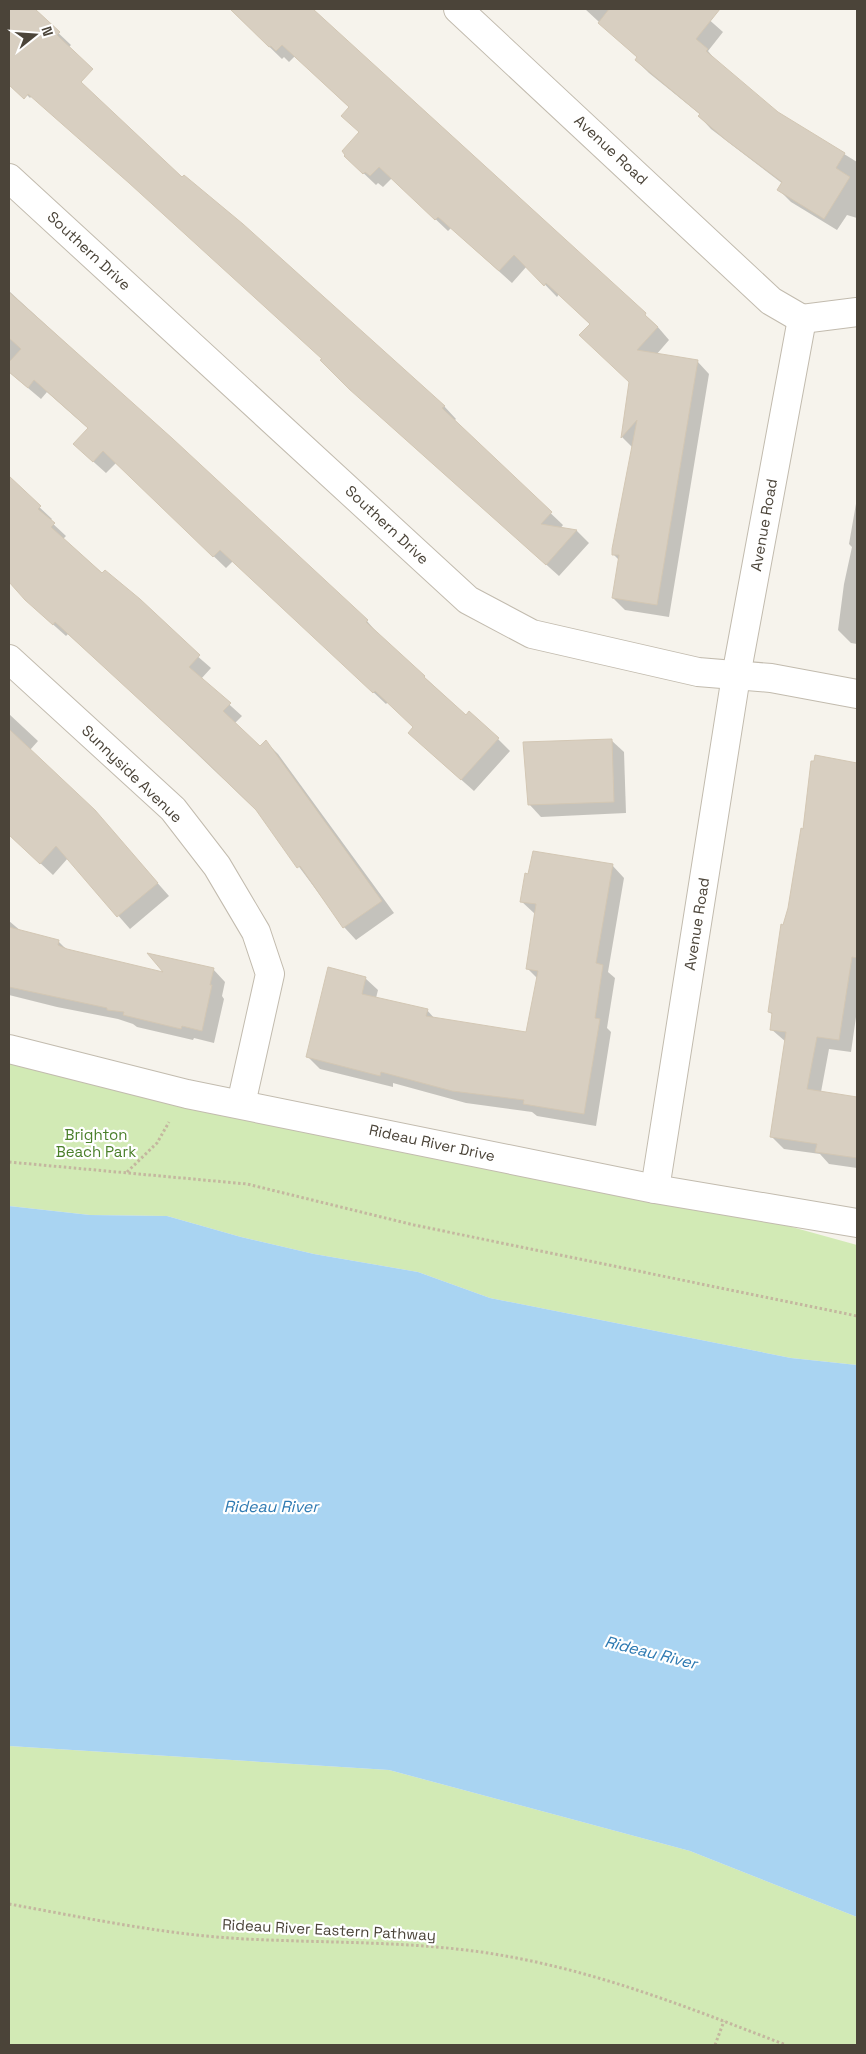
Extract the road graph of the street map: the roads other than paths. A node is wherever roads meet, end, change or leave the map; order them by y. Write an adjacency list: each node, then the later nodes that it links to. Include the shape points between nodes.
1 (458, 9): 4 (street, Avenue Road, via 771,301)
2 (9, 178): 6 (street, Southern Drive, via 468,600 532,634 678,669)
3 (857, 312): 4 (street)
4 (802, 319): 6 (street, Avenue Road)
5 (9, 659): 9 (street, Sunnyside Avenue, via 173,809 217,866 256,932 270,974)
6 (736, 676): 7 (street, Southern Drive, via 771,678); 10 (street, Avenue Road)
7 (857, 694)
8 (9, 1049): 9 (street, Rideau River Drive, via 187,1094)
9 (241, 1104): 10 (street, Rideau River Drive)
10 (655, 1189): 11 (street, Rideau River Drive)
11 (857, 1223)

